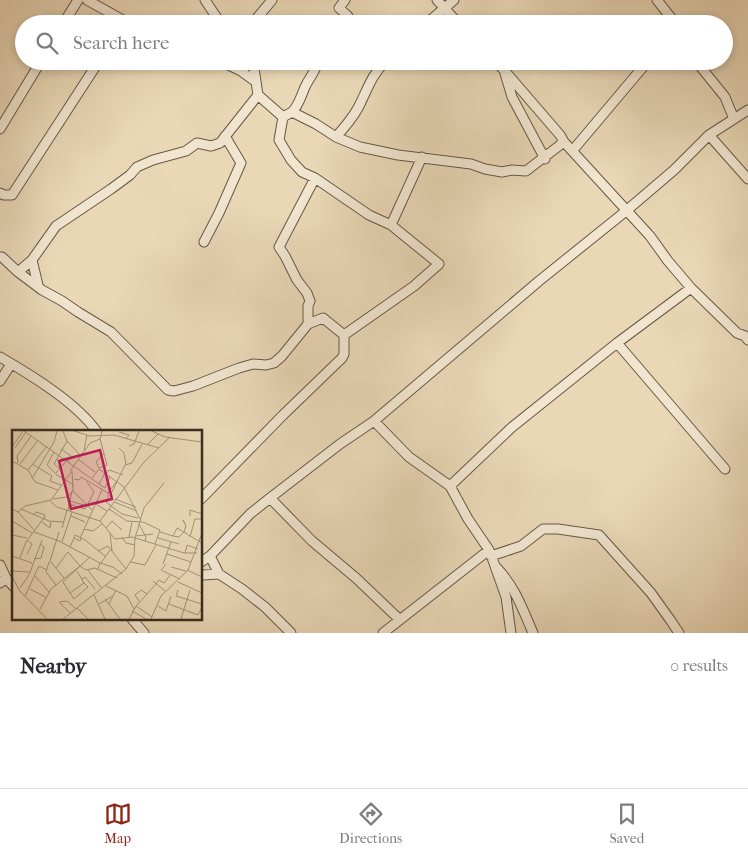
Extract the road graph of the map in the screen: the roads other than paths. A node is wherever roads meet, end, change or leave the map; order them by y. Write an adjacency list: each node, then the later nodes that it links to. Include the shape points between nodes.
1 (78, 0): 10 (street)
2 (87, 0): 11 (street)
3 (206, 0): 12 (street)
4 (272, 0): 13 (street)
5 (344, 0): 14 (street, via 339,8)
6 (437, 0): 9 (street)
7 (454, 0): 9 (street)
8 (657, 0): 17 (street)
9 (444, 9): 15 (street); 16 (street)
10 (69, 15)
11 (112, 15)
12 (215, 15)
13 (260, 15)
14 (347, 15)
15 (437, 15)
16 (450, 15)
17 (669, 15)
18 (36, 70): 33 (street)
19 (93, 70): 43 (street, via 12,195)
20 (239, 70): 27 (street)
21 (254, 70): 27 (street)
22 (316, 70): 30 (street)
23 (377, 70): 36 (street, via 358,109)
24 (504, 70): 37 (street); 40 (street, via 512,97)
25 (640, 70): 38 (street)
26 (703, 70): 32 (street, via 725,97)
27 (255, 81): 28 (street)
28 (258, 95): 31 (street); 35 (street)
29 (748, 110): 32 (street)
30 (292, 112): 31 (street); 36 (street)
31 (282, 117): 41 (street, via 279,140 302,172)
32 (734, 119): 34 (street)
33 (0, 129)
34 (709, 135): 42 (street); 44 (street)
35 (225, 136): 46 (street, via 241,163); 48 (street, via 220,143 211,146 198,143 186,151 137,167 56,226)
36 (336, 137): 39 (street, via 360,147)
37 (564, 142): 38 (street); 40 (street)
38 (573, 150): 44 (street)
39 (422, 158): 40 (street, via 471,164 502,172 526,172); 45 (street)
40 (545, 158)
41 (315, 178): 45 (street); 52 (street, via 279,247 307,292 310,301)
42 (748, 178)
43 (0, 193)
44 (626, 211): 51 (street); 59 (street)
45 (391, 226): 53 (street, via 439,264)
46 (204, 242)
47 (1, 256): 49 (street)
48 (32, 260): 49 (street); 50 (street)
49 (18, 272): 50 (street)
50 (38, 285): 52 (street, via 111,332 168,390 174,391 253,364 274,363)
51 (691, 288): 54 (street, via 737,333); 55 (street)
52 (308, 324): 53 (street, via 323,318)
53 (344, 336): 63 (street, via 342,358)
54 (747, 337)
55 (617, 343): 61 (street); 62 (street, via 511,428)
56 (0, 357): 57 (street)
57 (11, 364): 58 (street); 60 (street, via 71,404)
58 (0, 382)
59 (374, 421): 62 (street, via 409,457); 64 (street)
60 (96, 430)
61 (724, 469)
62 (450, 486): 65 (street)
63 (202, 498)
64 (270, 498): 66 (street); 71 (street, via 312,541)
65 (492, 557): 71 (street); 76 (street, via 506,597); 77 (street, via 517,596); 78 (street, via 521,546 543,529 599,535 651,593)
66 (204, 559): 69 (street)
67 (0, 565): 70 (street)
68 (202, 574): 69 (street)
69 (219, 574): 74 (street, via 265,607)
70 (3, 580)
71 (399, 619): 75 (street)
72 (133, 620): 73 (street)
73 (144, 633)
74 (290, 633)
75 (383, 633)
76 (511, 633)
77 (534, 633)
78 (678, 633)

